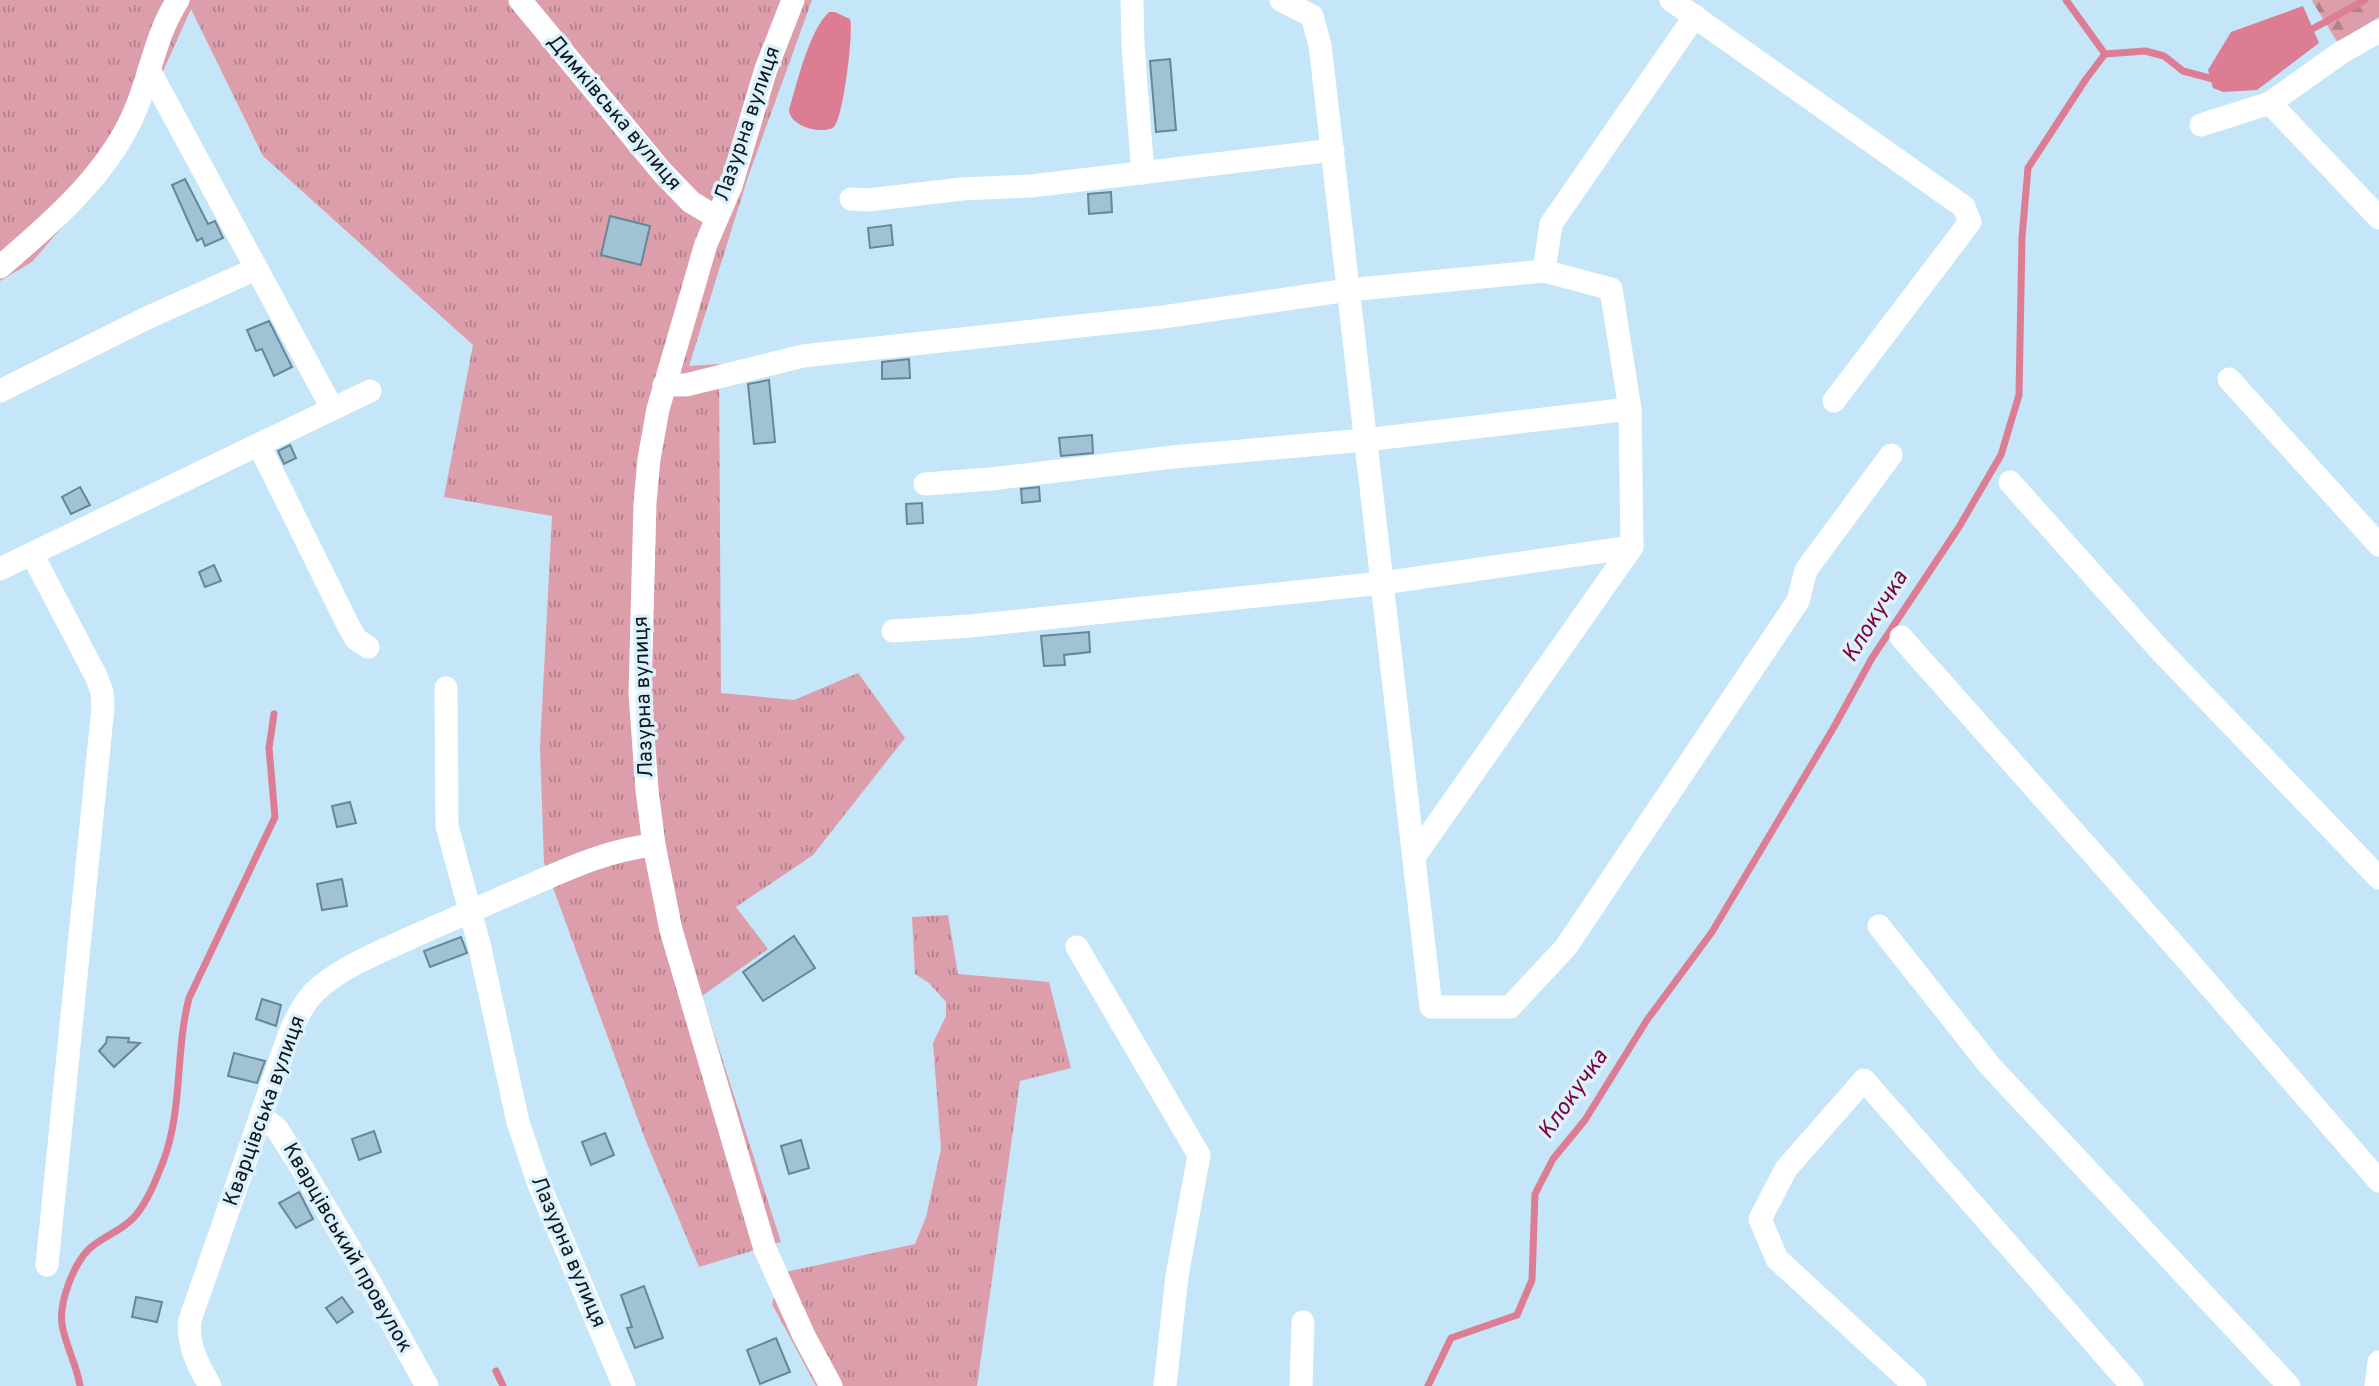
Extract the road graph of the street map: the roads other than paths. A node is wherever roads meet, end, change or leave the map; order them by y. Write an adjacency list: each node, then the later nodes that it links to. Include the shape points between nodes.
1 (520, 0): 16 (street, Димківська вулиця, via 668,179 691,202)
2 (793, 0): 16 (street, Лазурна вулиця, via 766,68 731,186)
3 (1132, 0): 14 (street)
4 (1281, 0): 7 (street)
5 (1671, 0): 8 (street)
6 (174, 1): 10 (street)
7 (1317, 8): 13 (street)
8 (1695, 16): 20 (street, via 1551,224); 26 (street, via 1964,207 1970,222)
9 (2379, 31): 11 (street, via 2342,51)
10 (149, 71): 18 (street, via 131,121 101,168); 19 (street)
11 (2270, 103): 12 (street); 17 (street)
12 (2201, 125)
13 (1333, 149): 14 (street); 21 (street)
14 (1143, 173): 15 (street)
15 (851, 199)
16 (716, 217): 23 (street, Лазурна вулиця)
17 (2379, 218)
18 (0, 267)
19 (256, 269): 24 (street); 27 (street)
20 (1544, 271): 21 (street); 28 (street, via 1611,289)
21 (1348, 290): 23 (street, via 1163,317 829,352 686,385); 29 (street)
22 (2229, 379): 34 (street)
23 (664, 385): 43 (street, Лазурна вулиця, via 652,436 645,503 640,658 643,759)
24 (0, 391)
25 (370, 391): 27 (street)
26 (1834, 401)
27 (332, 408): 30 (street)
28 (1630, 409): 29 (street); 35 (street)
29 (1365, 440): 33 (street); 38 (street)
30 (259, 445): 36 (street); 41 (street, via 354,636)
31 (1891, 455): 44 (street, via 1806,570 1798,601 1566,947 1510,1007 1431,1007)
32 (2010, 482): 45 (street, via 2159,649)
33 (925, 484)
34 (2379, 545)
35 (1632, 547): 38 (street); 44 (street)
36 (32, 554): 37 (street); 51 (street, via 96,676 103,707)
37 (0, 569)
38 (1382, 583): 39 (street); 44 (street)
39 (893, 631)
40 (1901, 638): 50 (street)
41 (368, 647)
42 (446, 688): 46 (street, Лазурна вулиця, via 445,813)
43 (654, 845): 46 (street, Кварцівська вулиця, via 602,855); 57 (street, Лазурна вулиця, via 671,930 757,1227 785,1296)
44 (1414, 857)
45 (2379, 878)
46 (470, 912): 49 (street, Кварцівська вулиця, via 373,955 314,993 298,1016); 56 (street, Лазурна вулиця, via 530,1161)
47 (1879, 926): 62 (street, via 1990,1066)
48 (1077, 947): 58 (street, via 1199,1155 1177,1276)
49 (261, 1116): 54 (street, Кварцівська вулиця, via 190,1320 192,1350); 55 (street, Кварцівський провулок, via 277,1129 300,1165)
50 (2379, 1181)
51 (47, 1265)
52 (1303, 1322): 59 (street)
53 (2379, 1362): 63 (street)
54 (210, 1386)
55 (427, 1386)
56 (624, 1386)
57 (831, 1386)
58 (1165, 1386)
59 (1301, 1386)
60 (1915, 1386): 61 (street, via 1777,1259 1760,1219 1786,1169 1864,1080)
61 (2132, 1386)
62 (2289, 1386)
63 (2376, 1386)

